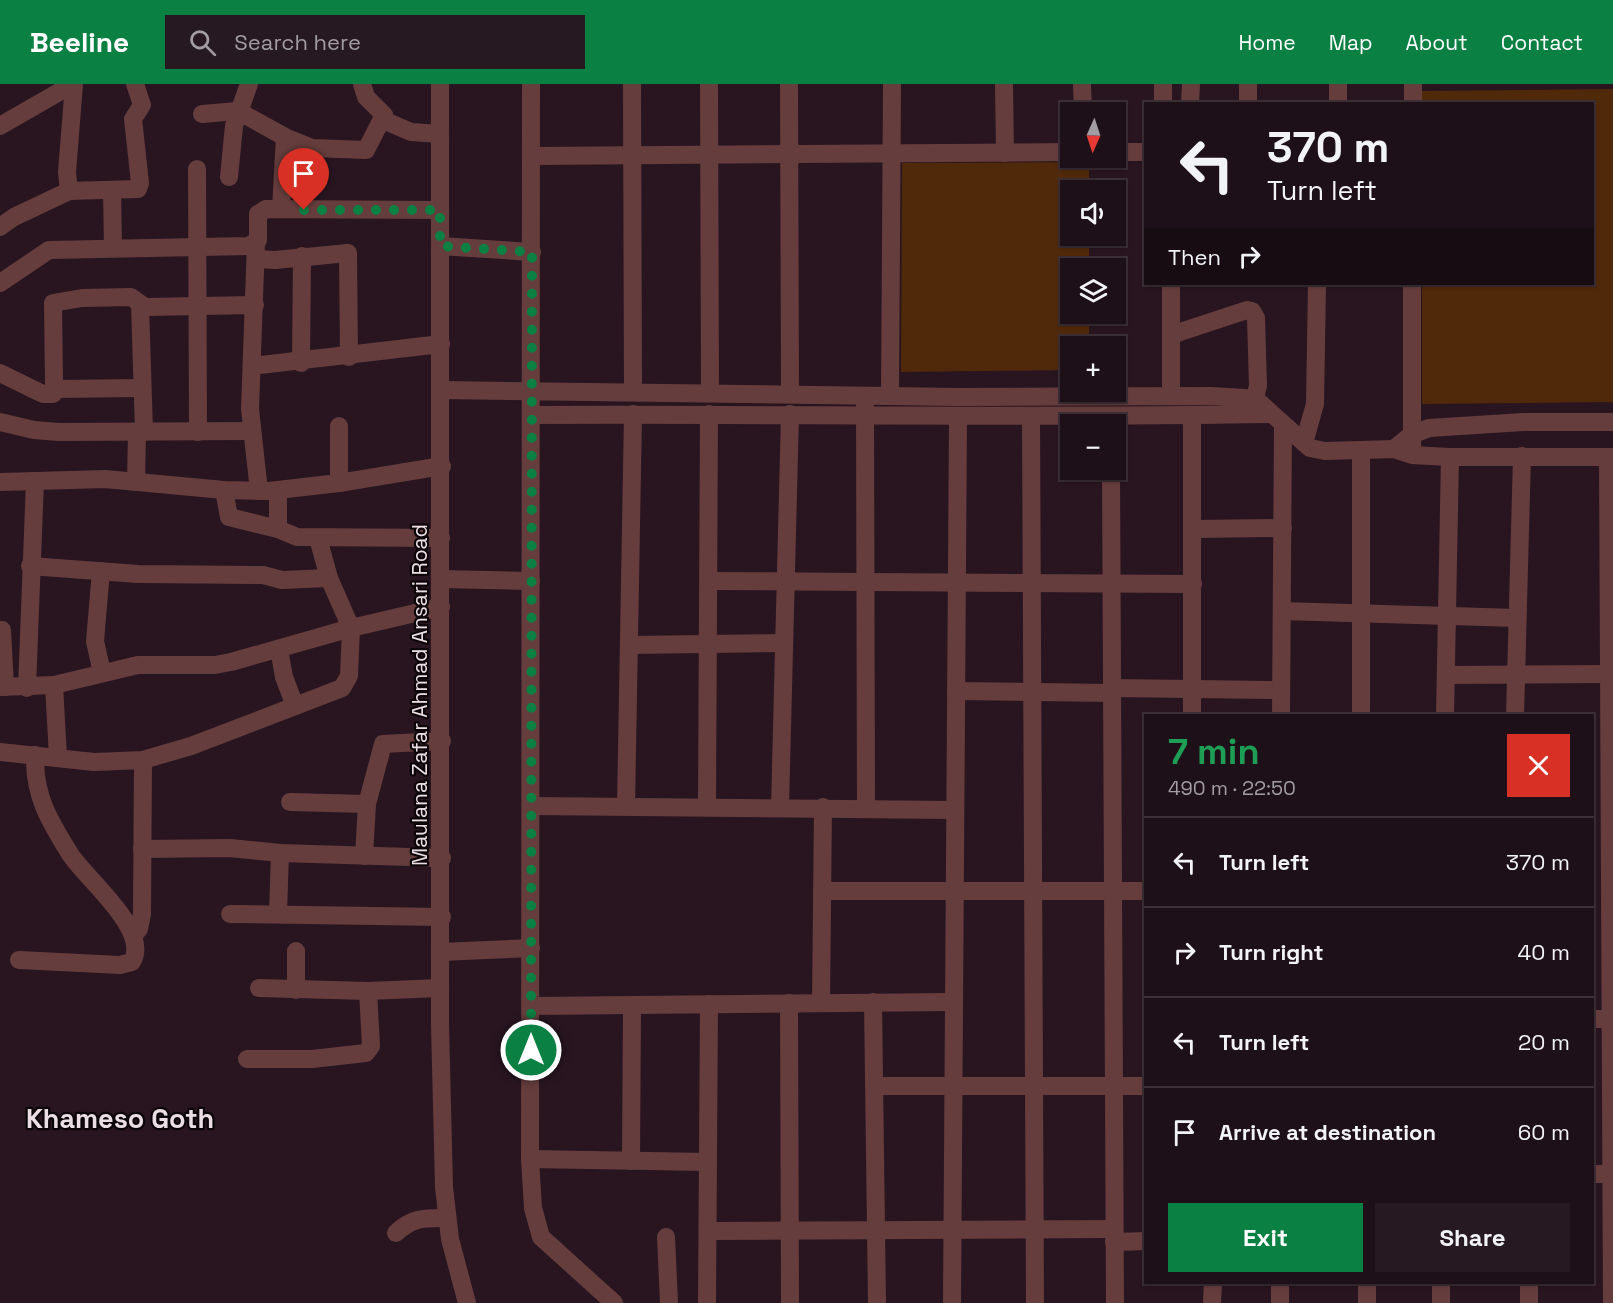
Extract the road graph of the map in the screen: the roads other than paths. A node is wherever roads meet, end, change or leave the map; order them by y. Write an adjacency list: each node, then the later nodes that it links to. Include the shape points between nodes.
1 (74, 84): 27 (street); 42 (street)
2 (135, 84): 41 (street, via 142,105 133,119 140,186 136,190)
3 (249, 84): 24 (street)
4 (362, 84): 26 (street, via 367,99 382,111)
5 (440, 84): 28 (street, Maulana Zafar Ahmad Ansari Road)
6 (531, 84): 37 (street)
7 (632, 84): 38 (street)
8 (709, 84): 36 (street)
9 (789, 84): 34 (street)
10 (892, 84): 35 (street)
11 (1004, 84): 33 (street)
12 (1082, 84): 18 (street)
13 (1163, 84): 19 (street)
14 (1191, 84): 20 (street)
15 (1248, 84): 21 (street)
16 (1338, 84): 22 (street)
17 (1413, 84): 23 (street)
18 (1083, 102)
19 (1163, 102)
20 (1190, 102)
21 (1248, 102)
22 (1338, 102)
23 (1413, 102)
24 (238, 111): 25 (street); 29 (street); 40 (street)
25 (202, 114)
26 (383, 120): 28 (street, via 411,132); 29 (street, via 366,150 318,149)
27 (0, 126)
28 (440, 134): 44 (street, Maulana Zafar Ahmad Ansari Road)
29 (285, 136): 43 (street)
30 (1060, 152): 33 (street)
31 (1126, 152): 32 (street)
32 (1144, 152)
33 (1005, 153): 35 (street)
34 (789, 154): 35 (street); 36 (street); 71 (street)
35 (892, 154): 74 (street)
36 (710, 155): 38 (street); 70 (street)
37 (532, 156): 38 (street); 50 (street)
38 (633, 156): 69 (street)
39 (197, 169): 47 (street)
40 (229, 177)
41 (112, 190): 42 (street); 48 (street)
42 (69, 191): 45 (street)
43 (281, 209): 44 (street); 49 (street, via 259,211)
44 (440, 210): 46 (street, Maulana Zafar Ahmad Ansari Road)
45 (0, 227)
46 (440, 246): 50 (street); 60 (street, Maulana Zafar Ahmad Ansari Road)
47 (199, 247): 48 (street); 49 (street, via 249,246); 58 (street)
48 (113, 248): 52 (street, via 49,250)
49 (257, 251): 51 (street, via 276,260); 57 (street)
50 (532, 252): 68 (street)
51 (302, 256): 61 (street, via 348,253); 62 (street)
52 (0, 283)
53 (1170, 285): 59 (street)
54 (1317, 285): 94 (street, via 1315,404)
55 (1412, 285): 93 (street)
56 (140, 304): 58 (street); 65 (street); 66 (street, via 131,297 53,303)
57 (255, 305): 58 (street); 63 (street)
58 (199, 306): 92 (street)
59 (1170, 335): 72 (street); 75 (street, via 1252,311 1256,318 1258,386)
60 (441, 344): 61 (street); 67 (street, Maulana Zafar Ahmad Ansari Road)
61 (350, 357): 62 (street)
62 (301, 363): 63 (street)
63 (252, 366): 90 (street)
64 (0, 373): 66 (street, via 43,394 54,394)
65 (142, 388): 66 (street); 91 (street)
66 (57, 389)
67 (441, 390): 68 (street); 101 (street, Maulana Zafar Ahmad Ansari Road)
68 (531, 390): 69 (street); 79 (street)
69 (633, 392): 70 (street)
70 (710, 393): 71 (street)
71 (790, 394): 73 (street)
72 (1171, 395): 74 (street); 75 (street)
73 (865, 396): 74 (street); 82 (street)
74 (890, 396)
75 (1254, 401): 86 (street)
76 (633, 414): 77 (street); 79 (street); 136 (street)
77 (709, 414): 78 (street); 120 (street)
78 (789, 414): 82 (street); 121 (street)
79 (531, 415): 119 (street)
80 (1192, 415): 85 (street); 86 (street); 112 (street)
81 (1031, 416): 83 (street); 84 (street); 124 (street)
82 (865, 417): 83 (street); 122 (street)
83 (958, 417): 123 (street)
84 (1060, 417)
85 (1126, 419)
86 (1277, 419): 94 (street); 110 (street)
87 (0, 422): 91 (street, via 34,430)
88 (1613, 422): 93 (street, via 1429,428)
89 (339, 426): 106 (street)
90 (252, 431): 92 (street); 109 (street)
91 (141, 432): 92 (street); 105 (street)
92 (198, 432)
93 (1411, 435): 95 (street); 97 (street)
94 (1304, 443): 96 (street, via 1325,451)
95 (1394, 448): 96 (street); 97 (street)
96 (1361, 450): 129 (street)
97 (1412, 455): 99 (street)
98 (1522, 456): 99 (street); 100 (street); 131 (street)
99 (1450, 457): 130 (street)
100 (1610, 457): 139 (street)
101 (442, 466): 106 (street); 114 (street, Maulana Zafar Ahmad Ansari Road)
102 (1111, 480): 125 (street)
103 (35, 481): 104 (street); 105 (street); 115 (street)
104 (0, 482)
105 (136, 482): 107 (street)
106 (339, 483): 108 (street)
107 (224, 490): 109 (street); 111 (street, via 229,517)
108 (278, 490): 109 (street); 111 (street)
109 (259, 491)
110 (1283, 528): 112 (street); 128 (street)
111 (278, 529): 113 (street, via 297,537)
112 (1192, 529): 126 (street)
113 (318, 538): 114 (street); 117 (street)
114 (441, 538): 118 (street, Maulana Zafar Ahmad Ansari Road)
115 (30, 566): 116 (street); 144 (street)
116 (101, 571): 117 (street, via 263,575 282,580); 138 (street, via 95,641)
117 (329, 578): 132 (street)
118 (441, 579): 119 (street); 127 (street, Maulana Zafar Ahmad Ansari Road)
119 (531, 581): 163 (street)
120 (709, 581): 121 (street); 134 (street)
121 (786, 582): 122 (street); 135 (street)
122 (865, 582): 123 (street); 168 (street)
123 (957, 583): 124 (street); 148 (street)
124 (1032, 583): 125 (street); 149 (street)
125 (1111, 583): 126 (street); 146 (street)
126 (1192, 584): 145 (street)
127 (441, 608): 132 (street); 156 (street, Maulana Zafar Ahmad Ansari Road)
128 (1282, 611): 129 (street); 147 (street)
129 (1362, 614): 130 (street); 153 (street)
130 (1448, 616): 131 (street); 140 (street)
131 (1517, 618): 141 (street)
132 (351, 628): 137 (street); 150 (street, via 347,682 342,688)
133 (2, 630): 143 (street)
134 (708, 642): 135 (street); 136 (street); 165 (street)
135 (784, 643): 166 (street)
136 (629, 645): 164 (street)
137 (279, 649): 138 (street, via 216,665 138,665); 150 (street)
138 (102, 673): 142 (street)
139 (1611, 674): 141 (street); 170 (street)
140 (1446, 675): 141 (street); 154 (street)
141 (1516, 675): 155 (street)
142 (54, 685): 144 (street); 159 (street)
143 (3, 687): 144 (street)
144 (27, 688)
145 (1192, 688): 146 (street); 147 (street); 151 (street)
146 (1112, 690): 149 (street); 177 (street)
147 (1280, 690): 152 (street)
148 (956, 691): 149 (street); 169 (street)
149 (1032, 693): 176 (street)
150 (295, 706): 160 (street)
151 (1192, 714)
152 (1281, 714)
153 (1361, 714)
154 (1445, 714)
155 (1515, 714)
156 (442, 741): 162 (street, via 383,744); 174 (street, Maulana Zafar Ahmad Ansari Road)
157 (0, 752): 158 (street)
158 (34, 755): 159 (street); 184 (street, via 36,787 48,817 72,856)
159 (58, 757): 160 (street, via 94,762)
160 (143, 760): 171 (street)
161 (290, 802): 162 (street)
162 (367, 804): 173 (street)
163 (531, 806): 164 (street); 185 (street)
164 (626, 807): 165 (street)
165 (707, 807): 166 (street)
166 (780, 807): 167 (street)
167 (823, 807): 168 (street); 175 (street)
168 (866, 808): 169 (street)
169 (956, 810): 180 (street)
170 (1611, 817): 179 (street)
171 (142, 849): 172 (street, via 230,848); 184 (street, via 142,914)
172 (280, 853): 173 (street); 182 (street)
173 (364, 856): 174 (street)
174 (442, 858): 183 (street, Maulana Zafar Ahmad Ansari Road)
175 (822, 891): 180 (street); 196 (street)
176 (1033, 891): 177 (street); 180 (street); 203 (street)
177 (1113, 891): 178 (street); 204 (street)
178 (1144, 891)
179 (1605, 891): 200 (street)
180 (955, 892): 194 (street)
181 (230, 914): 182 (street)
182 (278, 914): 183 (street)
183 (442, 917): 187 (street, Maulana Zafar Ahmad Ansari Road)
184 (133, 936): 188 (street, via 134,958 126,965)
185 (531, 948): 187 (street); 198 (street)
186 (296, 951): 191 (street)
187 (441, 952): 190 (street, Maulana Zafar Ahmad Ansari Road)
188 (19, 960)
189 (259, 988): 191 (street)
190 (440, 988): 192 (street); 212 (street, Maulana Zafar Ahmad Ansari Road)
191 (296, 990): 192 (street)
192 (368, 991): 201 (street, via 371,1046 366,1053 312,1059)
193 (873, 1002): 194 (street); 196 (street); 202 (street)
194 (954, 1002): 207 (street)
195 (789, 1003): 196 (street); 197 (street); 217 (street)
196 (821, 1003)
197 (709, 1004): 199 (street); 210 (street)
198 (531, 1006): 199 (street); 208 (street)
199 (632, 1006): 209 (street)
200 (1606, 1019): 206 (street)
201 (247, 1059)
202 (874, 1086): 207 (street); 214 (street)
203 (1034, 1086): 204 (street); 207 (street); 213 (street)
204 (1114, 1086): 205 (street); 219 (street)
205 (1144, 1086)
206 (1602, 1086): 211 (street)
207 (953, 1087): 215 (street)
208 (531, 1159): 209 (street); 228 (street, via 533,1208 541,1237)
209 (631, 1161): 210 (street)
210 (708, 1162): 216 (street)
211 (1606, 1174): 241 (street)
212 (447, 1218): 218 (street, via 407,1222); 227 (street, Maulana Zafar Ahmad Ansari Road)
213 (1034, 1229): 215 (street); 219 (street); 234 (street)
214 (876, 1230): 215 (street); 217 (street); 232 (street)
215 (952, 1230): 233 (street)
216 (708, 1231): 217 (street); 230 (street)
217 (789, 1231): 231 (street)
218 (396, 1233)
219 (1114, 1235): 221 (street); 235 (street)
220 (666, 1237): 229 (street)
221 (1144, 1241)
222 (1213, 1284): 236 (street)
223 (1280, 1284): 237 (street)
224 (1367, 1284): 238 (street)
225 (1441, 1284): 239 (street)
226 (1529, 1284): 240 (street)
227 (467, 1303)
228 (614, 1303)
229 (669, 1303)
230 (707, 1303)
231 (790, 1303)
232 (877, 1303)
233 (952, 1303)
234 (1035, 1303)
235 (1115, 1303)
236 (1212, 1303)
237 (1280, 1303)
238 (1367, 1303)
239 (1441, 1303)
240 (1529, 1303)
241 (1612, 1303)

